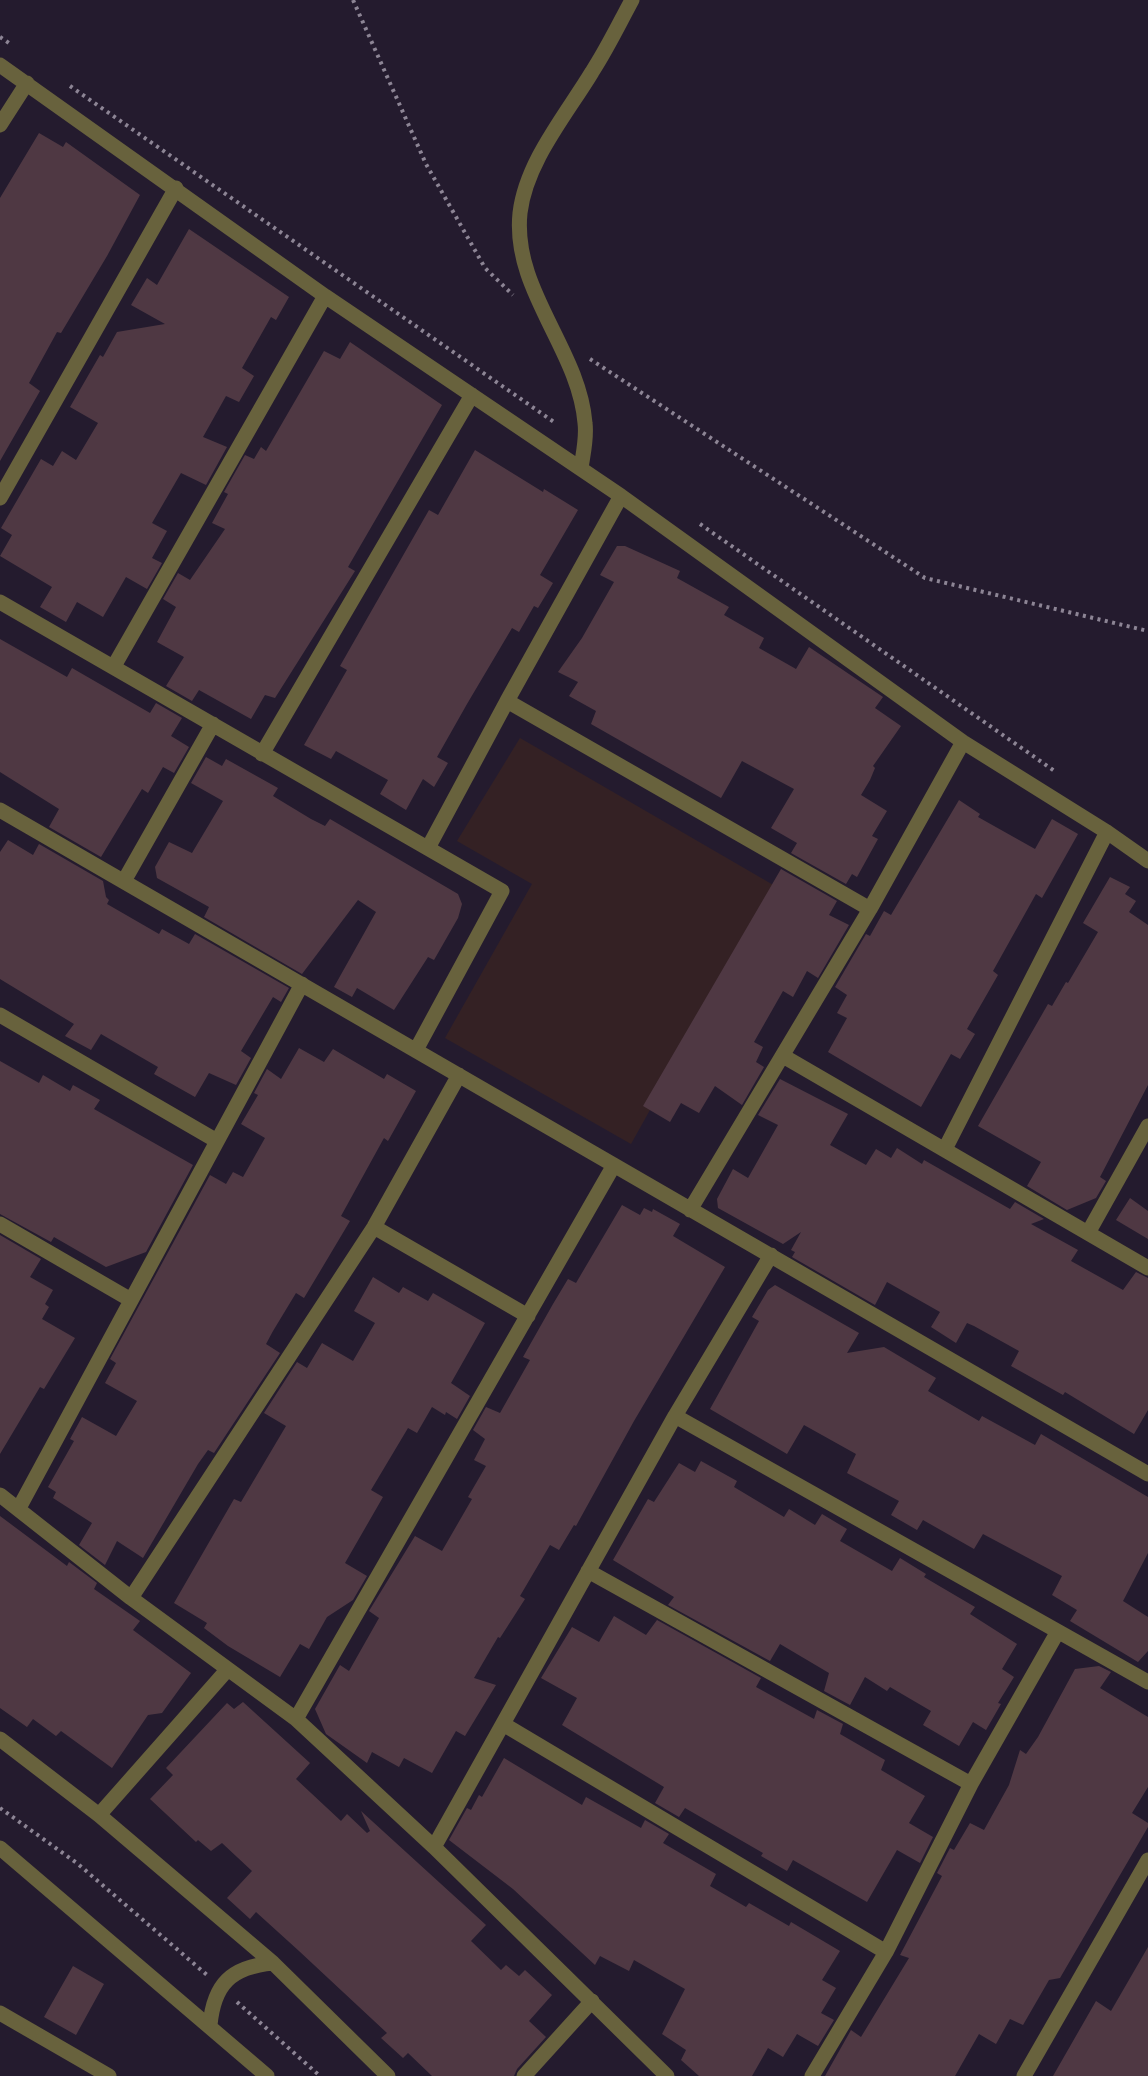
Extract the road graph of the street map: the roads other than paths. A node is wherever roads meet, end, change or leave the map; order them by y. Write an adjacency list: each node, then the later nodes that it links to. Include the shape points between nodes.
1 (632, 0): 8 (street, via 538,159 521,210 520,250 526,270 583,407 586,436)
2 (0, 65): 3 (street)
3 (27, 83): 4 (street); 5 (street)
4 (0, 125)
5 (176, 188): 6 (street); 10 (street)
6 (325, 296): 7 (street); 12 (street)
7 (472, 395): 8 (street); 16 (street)
8 (581, 468): 9 (street)
9 (621, 496): 13 (street); 15 (street)
10 (0, 498)
11 (0, 602): 12 (street)
12 (114, 666): 14 (street)
13 (507, 701): 19 (street); 22 (street)
14 (213, 724): 16 (street); 21 (street)
15 (963, 742): 18 (street); 22 (street)
16 (262, 754): 19 (street)
17 (0, 810): 21 (street)
18 (1107, 832): 20 (street); 30 (street)
19 (428, 848): 25 (street, via 502,891)
20 (1148, 861)
21 (124, 881): 23 (street)
22 (870, 909): 26 (street)
23 (302, 984): 25 (street); 29 (street)
24 (0, 1015): 29 (street)
25 (416, 1050): 27 (street)
26 (783, 1056): 30 (street); 32 (street)
27 (459, 1075): 31 (street); 34 (street)
28 (1148, 1126): 35 (street)
29 (217, 1141): 38 (street)
30 (945, 1149): 35 (street)
31 (614, 1165): 32 (street); 39 (street)
32 (690, 1210): 36 (street)
33 (0, 1224): 38 (street)
34 (374, 1227): 39 (street); 45 (street)
35 (1088, 1233): 37 (street)
36 (771, 1255): 40 (street); 41 (street)
37 (1148, 1268)
38 (131, 1300): 43 (street)
39 (528, 1316): 49 (street)
40 (675, 1416): 44 (street); 46 (street)
41 (1148, 1474)
42 (0, 1494): 43 (street)
43 (19, 1508): 45 (street)
44 (588, 1571): 50 (street); 52 (street)
45 (131, 1598): 47 (street)
46 (1057, 1632): 48 (street); 52 (street)
47 (228, 1669): 49 (street); 53 (street)
48 (1148, 1682)
49 (296, 1719): 54 (street)
50 (503, 1724): 54 (street); 57 (street)
51 (0, 1739): 53 (street)
52 (971, 1784): 57 (street)
53 (99, 1815): 58 (street)
54 (434, 1847): 59 (street)
55 (0, 1848): 61 (street)
56 (1148, 1860): 68 (street)
57 (886, 1952): 67 (street)
58 (273, 1963): 61 (street, via 253,1965 235,1973 220,1987 212,2005); 64 (street)
59 (592, 2001): 65 (street); 66 (street)
60 (0, 2013): 62 (street)
61 (210, 2025): 63 (street)
62 (109, 2076)
63 (267, 2076)
64 (388, 2076)
65 (524, 2076)
66 (667, 2076)
67 (812, 2076)
68 (1024, 2076)

